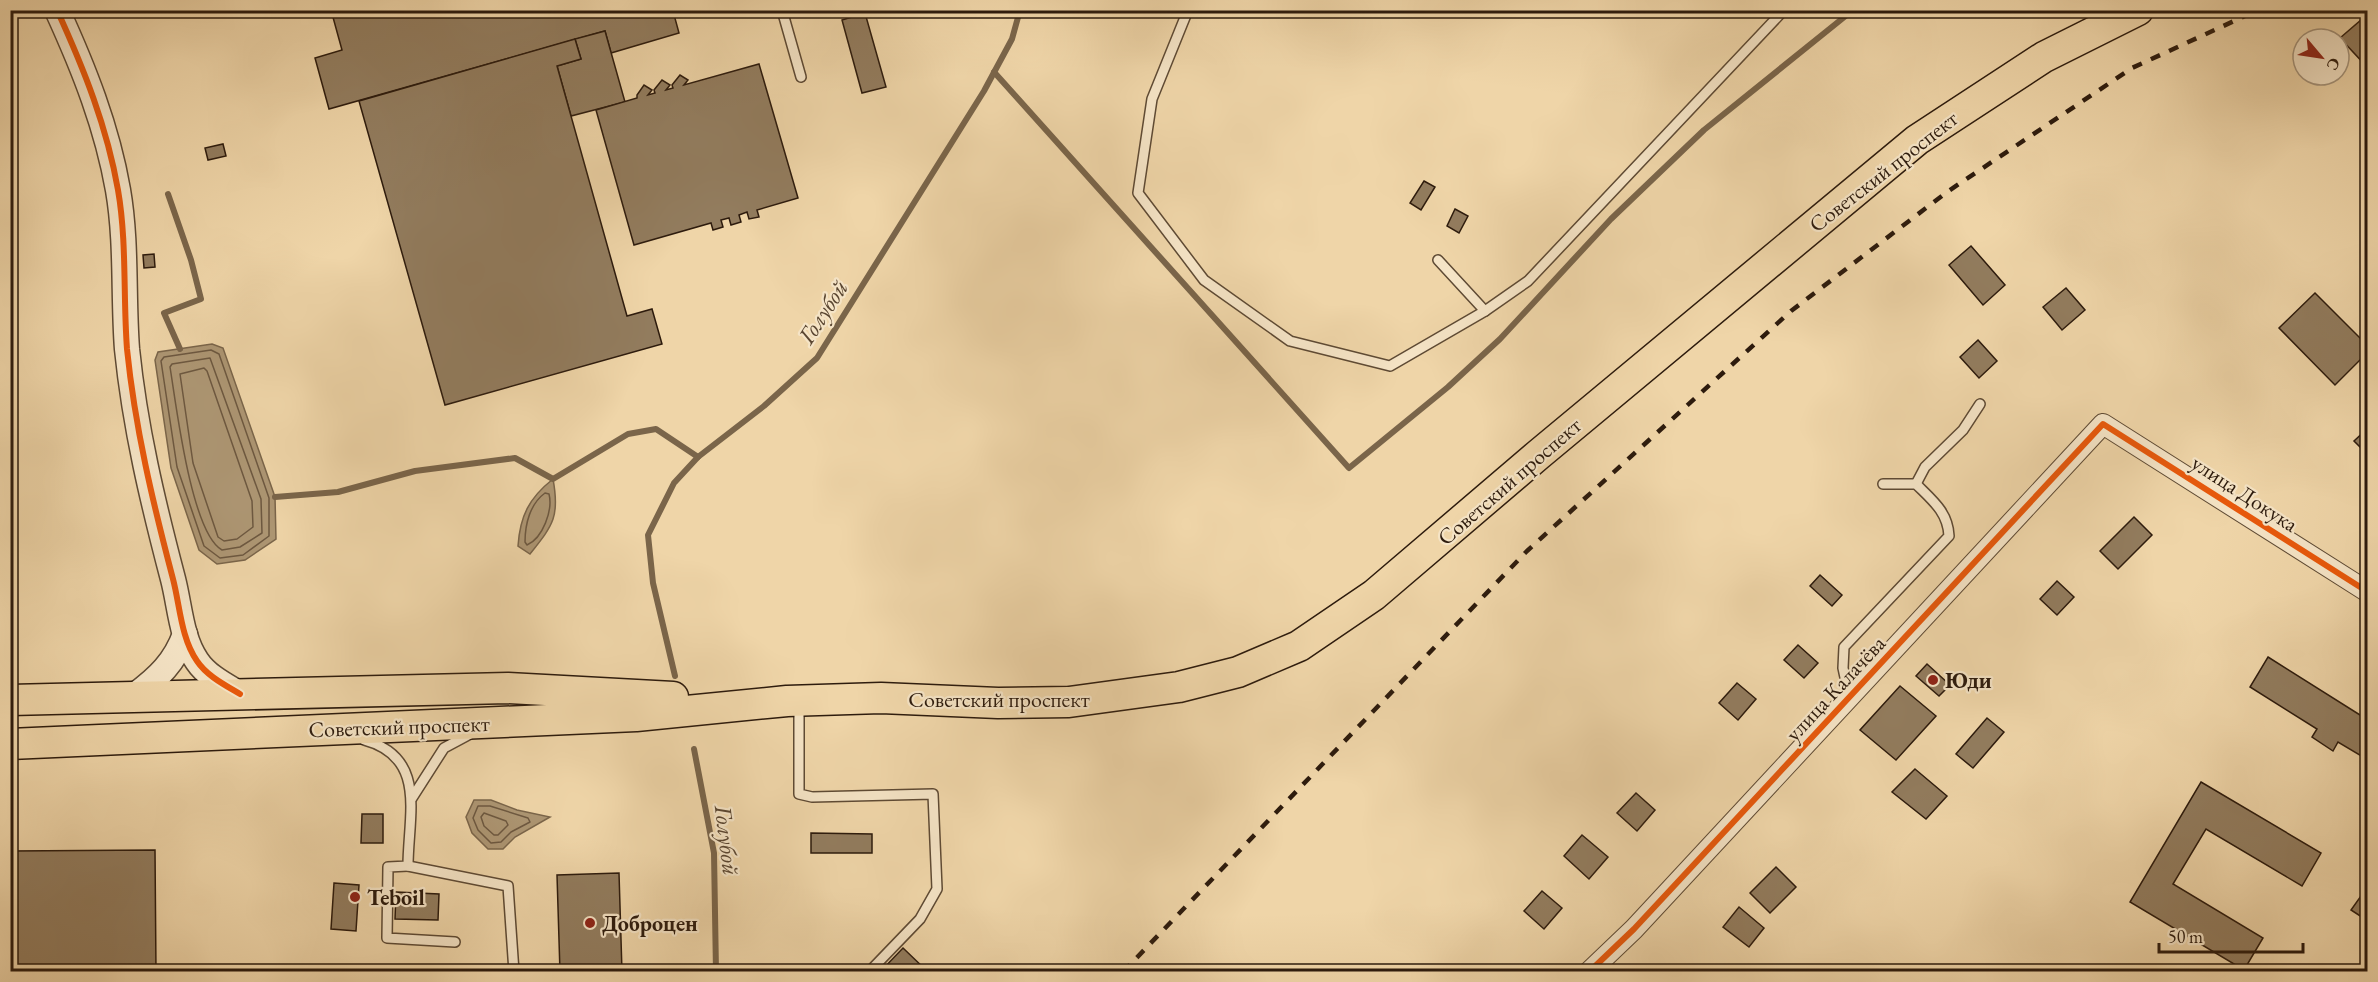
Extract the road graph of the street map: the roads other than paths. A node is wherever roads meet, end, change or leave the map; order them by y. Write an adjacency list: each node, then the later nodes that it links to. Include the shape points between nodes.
1 (57, 10): 14 (street, via 84,70 107,137 118,192 135,420)
2 (782, 10): 6 (lane)
3 (1188, 10): 8 (lane, via 1152,99 1138,193 1204,280 1290,340 1390,366)
4 (1784, 10): 8 (lane, via 1528,281)
5 (2138, 10): 19 (main road, Советский проспект, via 2044,57 1917,140 1420,558 1299,646 1238,672 1179,687 1069,702 881,698)
6 (801, 77)
7 (1438, 260): 8 (lane)
8 (1485, 311)
9 (1980, 404): 12 (lane, via 1964,430 1925,467)
10 (2103, 424): 13 (street, улица Докука); 17 (street, улица Калачёва)
11 (1883, 484): 12 (lane)
12 (1916, 484): 17 (lane, via 1944,512 1949,536 1844,647 1842,668)
13 (2367, 592)
14 (185, 634): 15 (street, via 197,662); 16 (street, via 172,662)
15 (240, 694): 16 (main road, Советский проспект); 19 (main road, Советский проспект, via 508,688)
16 (135, 695): 18 (main road, Советский проспект)
17 (1850, 699): 28 (street, улица Калачёва)
18 (10, 700)
19 (793, 701): 20 (main road, Советский проспект, via 636,716); 27 (lane, via 799,794 933,794 937,889 920,919)
20 (493, 722): 21 (main road, Советский проспект); 23 (lane, via 444,748)
21 (327, 730): 22 (main road, Советский проспект); 23 (lane, via 389,748 405,771)
22 (10, 744)
23 (412, 798): 24 (lane)
24 (408, 866): 25 (lane, via 388,867 387,938); 26 (lane, via 508,886)
25 (455, 942)
26 (514, 972)
27 (869, 972)
28 (1589, 972)

